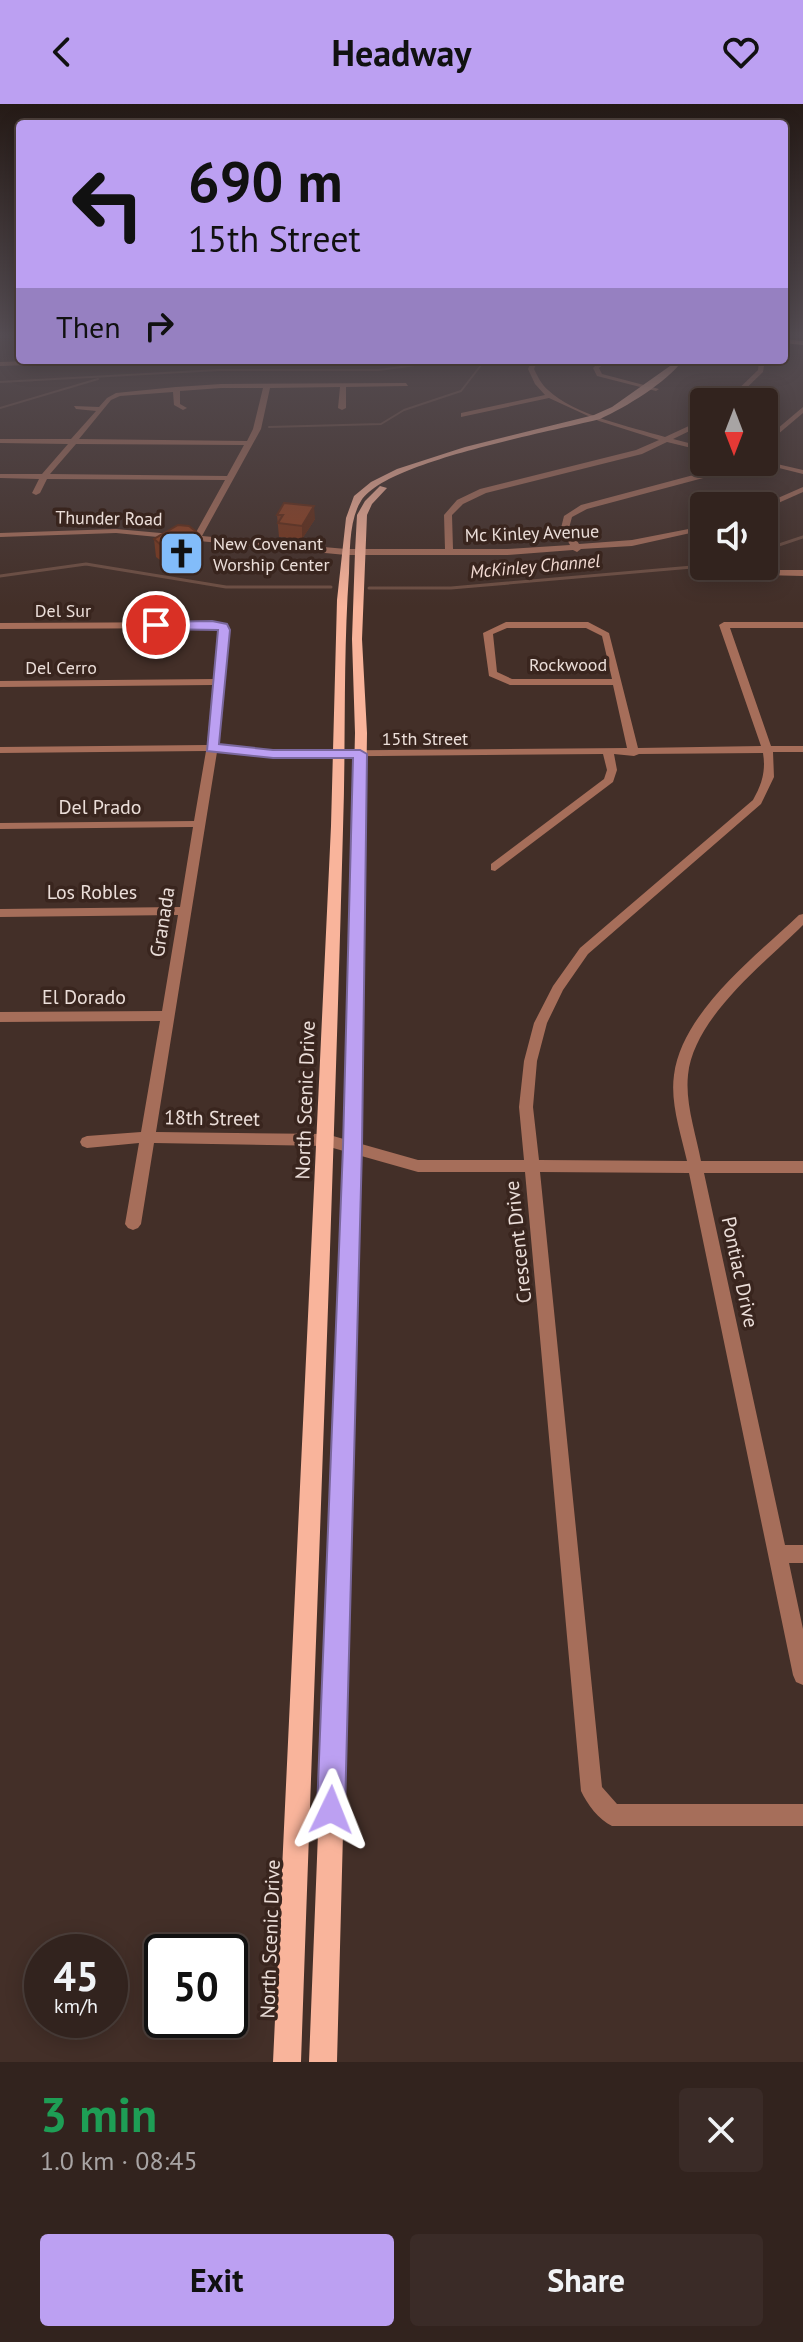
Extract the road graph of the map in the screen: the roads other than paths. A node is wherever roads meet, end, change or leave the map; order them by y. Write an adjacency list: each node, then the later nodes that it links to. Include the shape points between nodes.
1 (88, 424): 8 (street)
2 (259, 424): 9 (street)
3 (578, 424): 26 (main road, North Scenic Drive, via 413,471 379,491 362,515)
4 (621, 424): 6 (street)
5 (690, 429): 6 (street)
6 (669, 440): 10 (street); 27 (street, via 483,491 460,502 448,515)
7 (0, 441): 8 (street)
8 (74, 441): 9 (street); 15 (street)
9 (250, 443): 17 (street)
10 (690, 445)
11 (778, 466): 12 (street)
12 (803, 472)
13 (0, 476): 15 (street)
14 (700, 476): 25 (street, via 568,516 565,528)
15 (44, 477): 16 (street); 20 (street)
16 (137, 477): 17 (street); 18 (street)
17 (231, 478): 24 (street)
18 (131, 489)
19 (803, 489): 21 (street)
20 (36, 493)
21 (778, 500)
22 (690, 531): 25 (street, Mc Kinley Avenue)
23 (0, 535): 24 (street, Thunder Road, via 116,531)
24 (197, 538): 26 (street, Thunder Road)
25 (577, 549): 27 (street, Mc Kinley Avenue)
26 (353, 552): 27 (street, Mc Kinley Avenue); 33 (main road, North Scenic Drive)
27 (449, 552)
28 (778, 573): 29 (street)
29 (803, 573)
30 (803, 625): 38 (street, Crescent Drive, via 724,625)
31 (0, 626): 32 (street, Del Sur)
32 (223, 626): 34 (street, Granada)
33 (350, 639): 43 (main road, North Scenic Drive); 44 (main road, North Scenic Drive)
34 (218, 682): 36 (street, Del Cerro); 37 (street, Granada)
35 (617, 682): 35 (street, Rockwood, via 606,635 588,625 506,625 488,633 492,674 510,682); 42 (street, Rockwood)
36 (0, 684)
37 (212, 748): 40 (street, 15th Street); 43 (street, 15th Street); 45 (street, Granada)
38 (767, 749): 39 (street, 15th Street); 42 (street, 15th Street); 57 (street, Crescent Drive, via 769,780 757,802 584,951 548,1002 527,1068)
39 (803, 749)
40 (0, 750)
41 (608, 753): 42 (street, 15th Street); 44 (street, 15th Street); 47 (street, via 609,780)
42 (634, 753)
43 (340, 754): 44 (street, 15th Street); 54 (main road, North Scenic Drive)
44 (360, 754): 56 (main road, North Scenic Drive)
45 (199, 824): 46 (street, Del Prado); 48 (street, Granada)
46 (0, 826)
47 (495, 867)
48 (184, 911): 49 (street, Los Robles); 51 (street, Granada)
49 (0, 913)
50 (803, 918): 59 (street, Pontiac Drive, via 706,1017 690,1046 681,1073 682,1104)
51 (167, 1016): 52 (street, El Dorado); 53 (street, Granada)
52 (0, 1017)
53 (146, 1137): 54 (street, 18th Street); 55 (street, 18th Street); 60 (street, Granada)
54 (326, 1140): 56 (street, 18th Street); 65 (main road, North Scenic Drive)
55 (87, 1142)
56 (353, 1147): 57 (street, 18th Street, via 418,1166); 66 (main road, North Scenic Drive)
57 (531, 1167): 59 (street, 18th Street); 64 (street, Crescent Drive, via 592,1791 612,1815)
58 (803, 1167): 59 (street, 18th Street)
59 (696, 1168): 61 (street, Pontiac Drive)
60 (133, 1224)
61 (778, 1554): 62 (street); 63 (street, Pontiac Drive)
62 (803, 1554)
63 (803, 1675)
64 (803, 1815)
65 (287, 2062)
66 (323, 2062)

